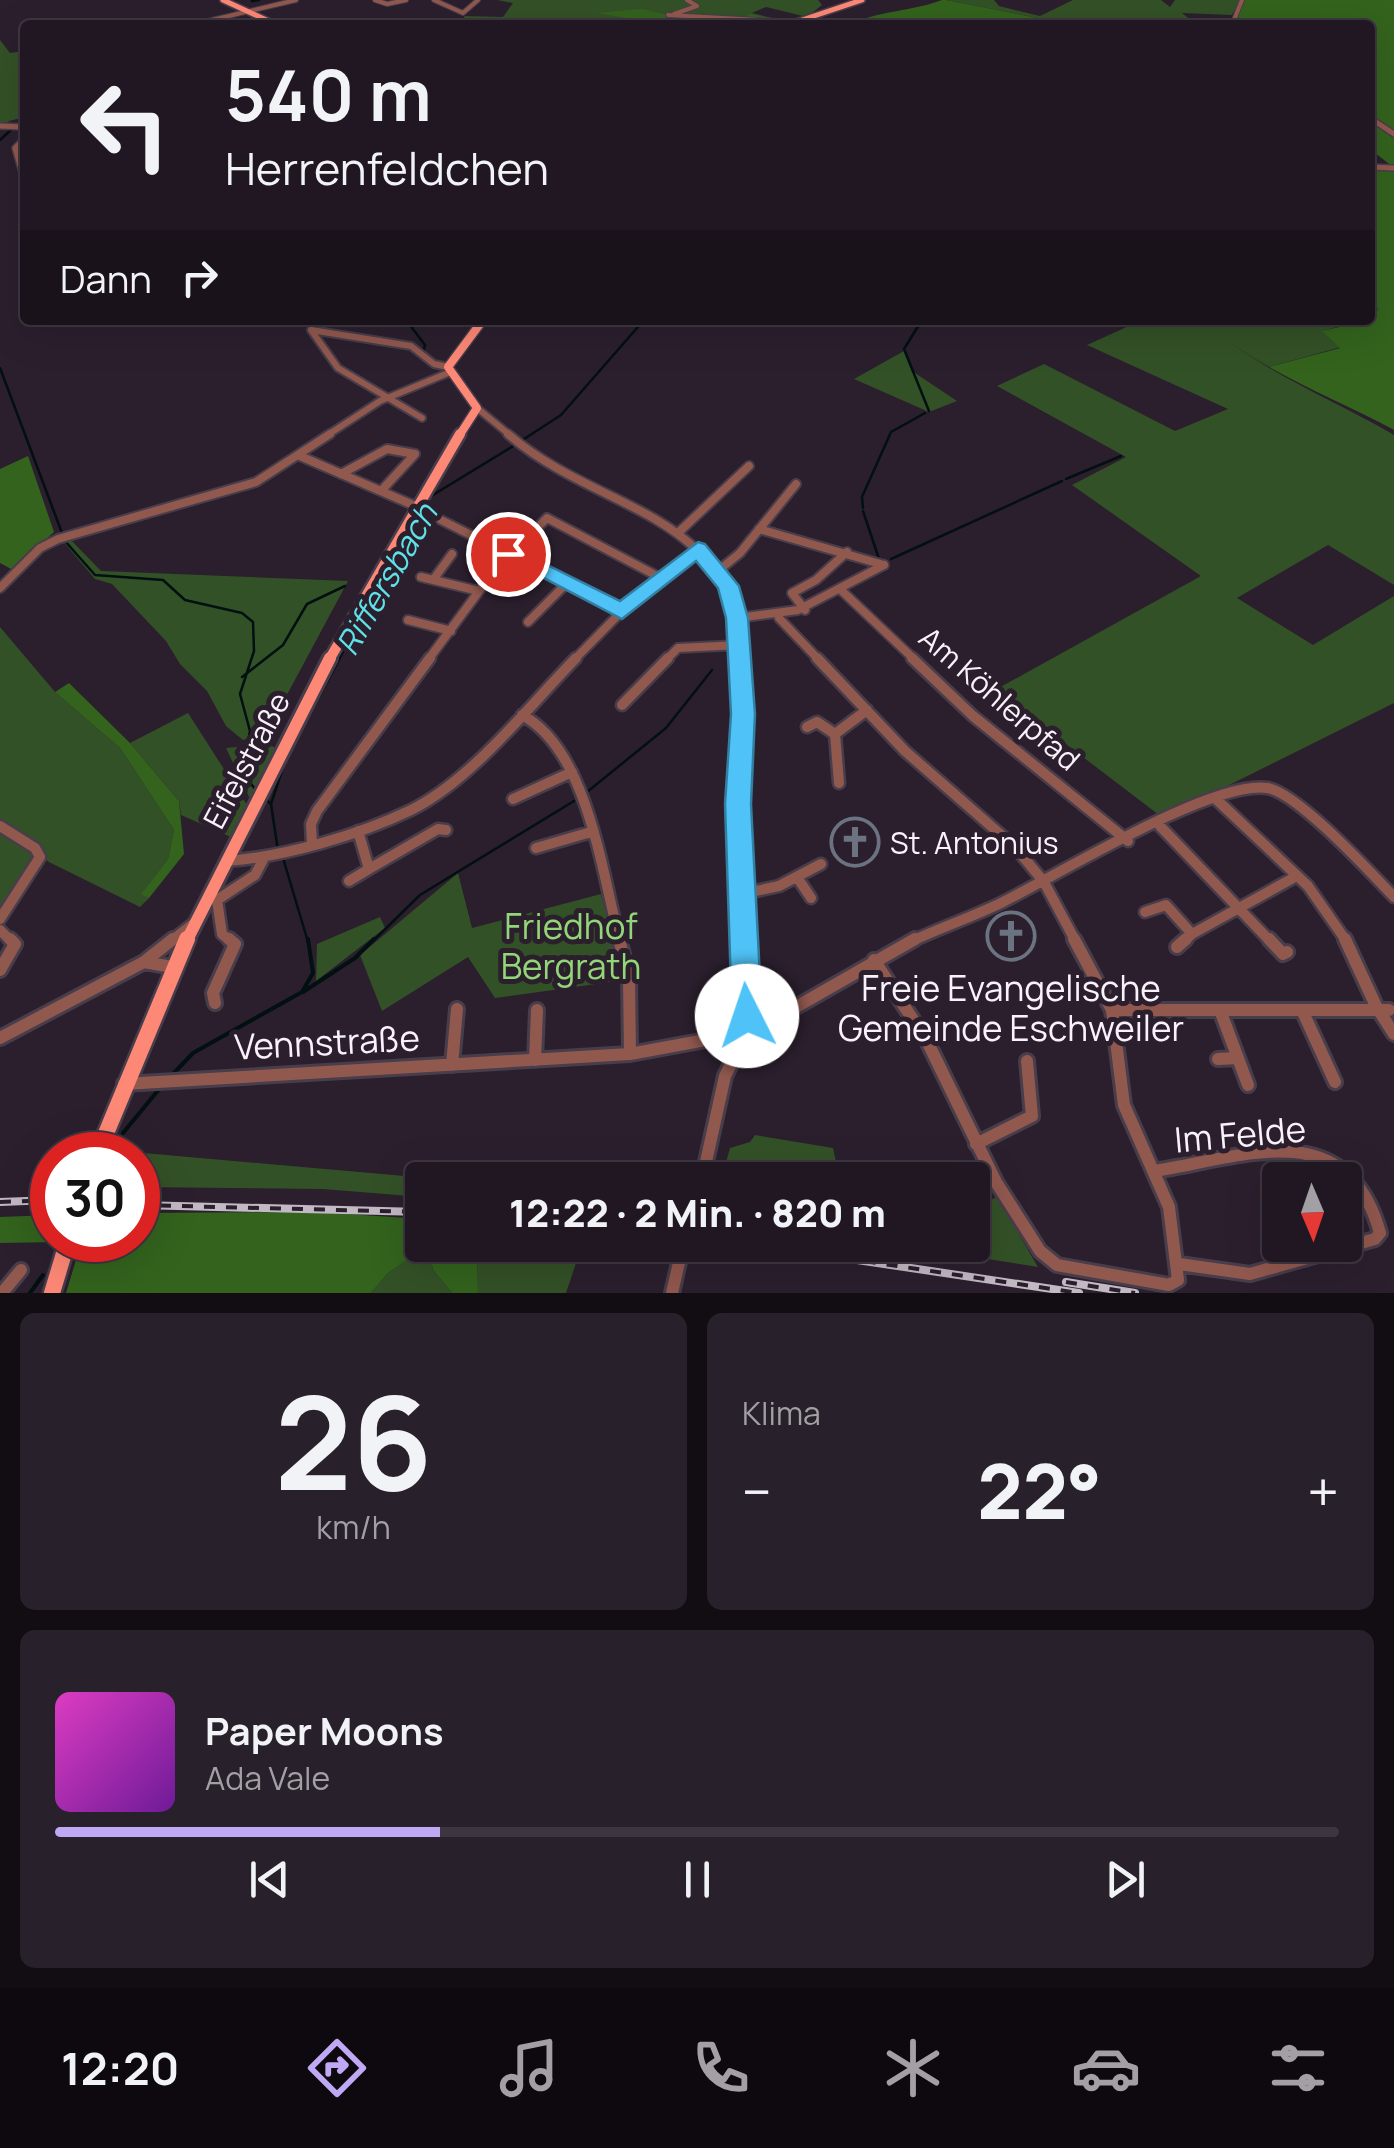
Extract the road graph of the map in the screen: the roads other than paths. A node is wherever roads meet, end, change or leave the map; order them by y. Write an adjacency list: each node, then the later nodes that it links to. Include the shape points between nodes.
1 (224, 0): 9 (main road)
2 (296, 0): 9 (street)
3 (375, 0): 4 (street)
4 (406, 0)
5 (434, 0): 6 (street, via 464,14)
6 (478, 0)
7 (687, 0): 10 (street, via 698,5)
8 (862, 0): 14 (main road)
9 (244, 10): 11 (street); 12 (main road)
10 (668, 15): 13 (street)
11 (209, 20)
12 (266, 20)
13 (736, 20)
14 (802, 20)
15 (20, 143): 16 (street)
16 (20, 166)
17 (480, 325): 18 (main road)
18 (448, 370): 19 (street); 19 (street, via 411,346 311,330 338,368); 20 (main road)
19 (386, 398): 21 (street); 22 (street)
20 (477, 408): 27 (main road, Eifelstraße); 30 (street, via 518,442)
21 (422, 418)
22 (300, 456): 24 (street); 40 (street, via 226,493 64,537 40,548)
23 (748, 466): 30 (street)
24 (341, 474): 26 (street); 26 (street, via 388,449 415,454)
25 (796, 484): 29 (street)
26 (381, 491): 27 (street)
27 (414, 505): 69 (main road, Eifelstraße)
28 (441, 520): 34 (street)
29 (759, 529): 32 (street); 35 (street)
30 (679, 532): 31 (street)
31 (698, 549): 35 (street); 37 (street)
32 (847, 552): 41 (street, via 884,565); 43 (street, via 792,593)
33 (452, 554): 38 (street)
34 (508, 554): 37 (street, via 547,518); 39 (street); 42 (street)
35 (718, 571): 45 (street)
36 (420, 577): 38 (street)
37 (661, 578): 44 (street)
38 (433, 580): 42 (street)
39 (566, 584): 44 (street); 48 (street)
40 (0, 588)
41 (841, 590): 43 (street); 65 (street, Am Köhlerpfad, via 972,716)
42 (479, 591): 49 (street)
43 (805, 610): 46 (street)
44 (622, 611): 53 (street)
45 (737, 618): 46 (street); 50 (street)
46 (780, 618): 52 (street)
47 (408, 620): 49 (street)
48 (528, 622)
49 (451, 631): 66 (street, via 313,817)
50 (740, 644): 51 (street, via 678,648); 77 (street)
51 (622, 705)
52 (868, 710): 55 (street); 76 (street)
53 (522, 714): 56 (street, via 552,736); 63 (street, via 414,809)
54 (807, 727): 55 (street, via 818,722)
55 (835, 734): 57 (street)
56 (572, 772): 58 (street); 64 (street)
57 (838, 783)
58 (513, 800)
59 (1217, 800): 61 (street); 74 (street); 78 (street, via 1266,787 1287,795)
60 (0, 826): 71 (street, via 38,851)
61 (1160, 826): 65 (street); 81 (street)
62 (446, 830): 72 (street)
63 (358, 831): 66 (street); 72 (street)
64 (590, 832): 67 (street); 105 (street, via 630,976)
65 (1128, 841): 76 (street)
66 (312, 845): 68 (street)
67 (536, 848)
68 (268, 859): 69 (street); 80 (street)
69 (224, 861): 84 (main road, Eifelstraße)
70 (821, 864): 73 (street)
71 (36, 867): 83 (street)
72 (370, 868): 75 (street)
73 (797, 877): 77 (street); 79 (street)
74 (1295, 878): 81 (street); 99 (street, via 1334,920)
75 (349, 882)
76 (1044, 882): 89 (street); 96 (street)
77 (742, 894): 100 (street)
78 (1394, 897)
79 (811, 898)
80 (217, 900): 93 (street, via 222,934 235,944 213,993)
81 (1239, 909): 86 (street); 88 (street)
82 (1145, 912): 86 (street, via 1166,904)
83 (0, 919)
84 (193, 924): 90 (street); 91 (main road, Eifelstraße)
85 (0, 930): 92 (street, via 15,944)
86 (1192, 934): 87 (street)
87 (1177, 947)
88 (1287, 952)
89 (874, 960): 101 (street, via 811,1004); 116 (street, via 926,1041)
90 (144, 962): 91 (street); 104 (street)
91 (172, 966): 113 (main road, Eifelstraße)
92 (0, 970)
93 (215, 1003)
94 (458, 1008): 110 (street)
95 (537, 1010): 108 (street)
96 (1112, 1010): 97 (street); 118 (street, via 1124,1105)
97 (1220, 1010): 98 (street); 106 (street)
98 (1302, 1010): 99 (street); 112 (street)
99 (1382, 1011): 102 (street)
100 (747, 1016): 101 (street); 103 (street, via 741,1018)
101 (761, 1027): 103 (street, via 756,1037)
102 (1394, 1034)
103 (740, 1037): 105 (street, Vennstraße); 117 (street)
104 (0, 1038)
105 (630, 1054): 108 (street, Vennstraße)
106 (1238, 1058): 107 (street); 114 (street)
107 (1218, 1059)
108 (534, 1060): 110 (street, Vennstraße)
109 (1027, 1061): 116 (street, via 1032,1116)
110 (452, 1065): 111 (street, Vennstraße)
111 (166, 1081): 113 (street, Vennstraße)
112 (1335, 1082)
113 (124, 1084): 115 (main road, Eifelstraße)
114 (1248, 1085)
115 (106, 1132)
116 (976, 1144): 121 (street, via 1014,1215 1057,1265 1169,1285 1178,1280)
117 (706, 1162)
118 (1154, 1171): 121 (street, via 1169,1207); 121 (street, Im Felde, via 1322,1155 1354,1185 1380,1233 1273,1272)
119 (61, 1262): 124 (main road)
120 (679, 1262): 125 (street)
121 (1178, 1264)
122 (21, 1270): 123 (street)
123 (2, 1293)
124 (52, 1293)
125 (672, 1293)

